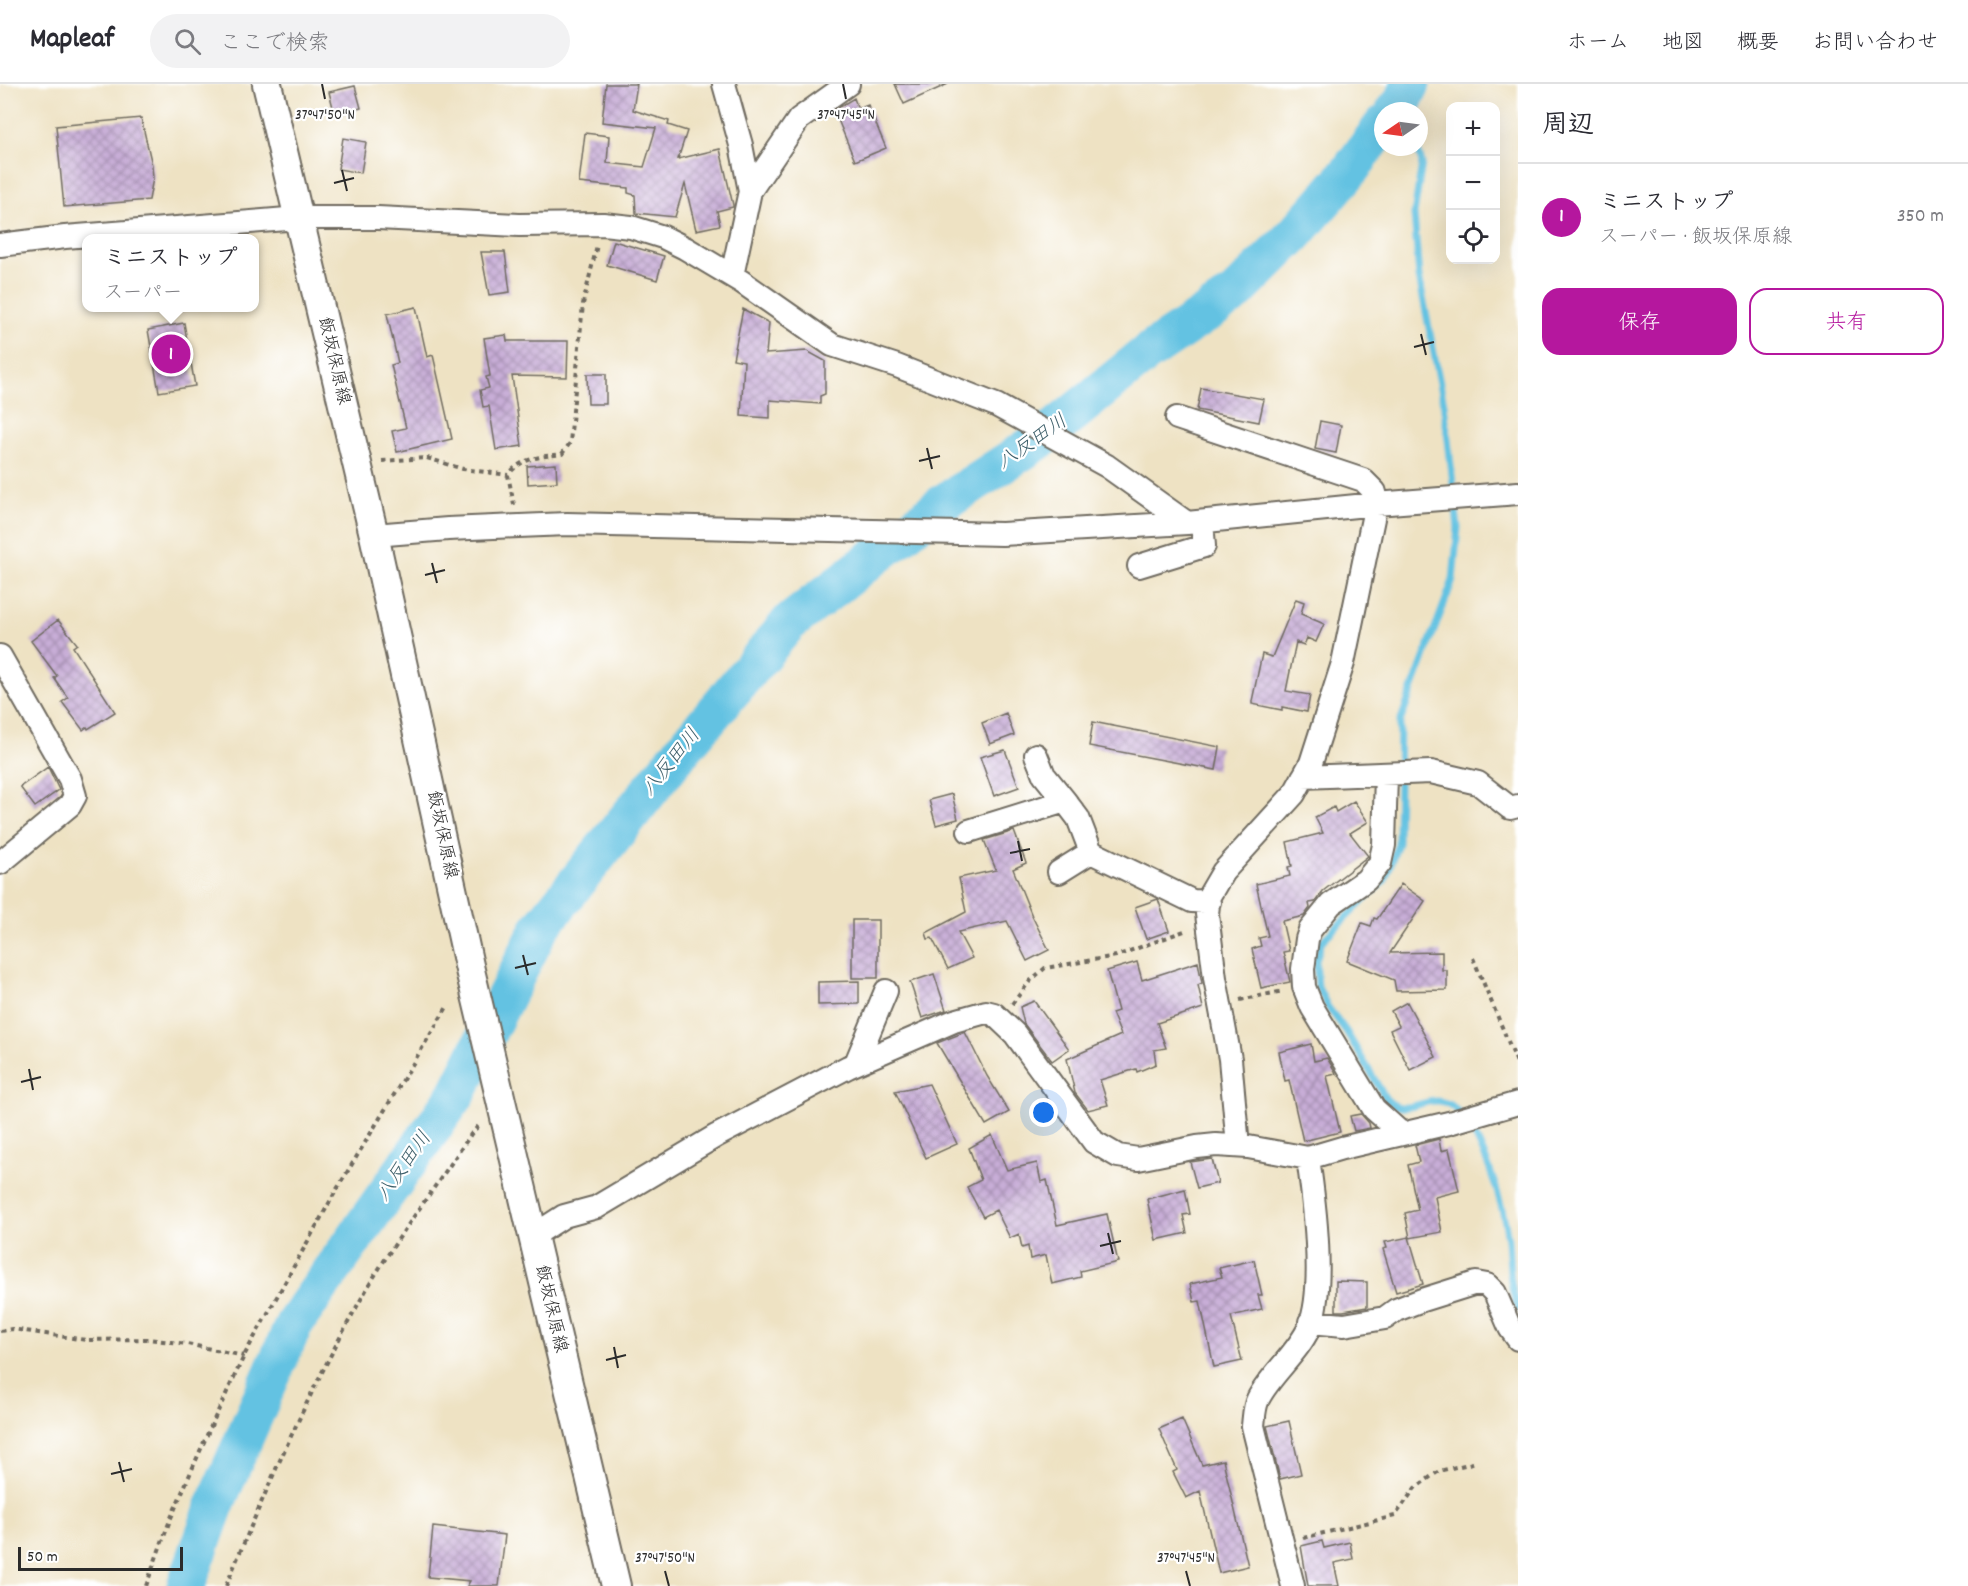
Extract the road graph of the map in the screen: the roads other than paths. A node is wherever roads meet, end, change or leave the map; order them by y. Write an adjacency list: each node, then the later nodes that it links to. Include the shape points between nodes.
1 (267, 84): 5 (main road, 飯坂保原線)
2 (724, 84): 4 (street)
3 (848, 84): 4 (street, via 799,119)
4 (750, 191): 9 (street)
5 (299, 218): 6 (street); 9 (street, via 631,227 663,237); 14 (main road, 飯坂保原線)
6 (102, 234)
7 (82, 236): 8 (street)
8 (0, 245)
9 (732, 276): 13 (street, via 832,345 996,405 1107,466)
10 (1177, 418): 12 (street, via 1363,480 1375,492)
11 (1518, 493): 12 (street)
12 (1376, 504): 13 (street); 19 (street, via 1343,663)
13 (1195, 523): 14 (street, via 1002,534 567,524); 15 (street, via 1204,546)
14 (374, 535): 33 (main road, 飯坂保原線)
15 (1139, 566)
16 (0, 656): 24 (street, via 70,779 75,796 70,805)
17 (1036, 755): 20 (street, via 1044,775)
18 (1396, 773): 19 (street); 21 (street, via 1431,772 1478,783 1510,808); 30 (street, via 1380,863 1366,880 1331,904 1310,930 1303,969 1304,987 1312,1007 1374,1109)
19 (1303, 777): 26 (street, via 1294,794 1223,873)
20 (1065, 801): 22 (street); 23 (street, via 1078,818)
21 (1518, 806)
22 (969, 831)
23 (1091, 852): 25 (street); 26 (street, via 1192,901)
24 (0, 863)
25 (1059, 872)
26 (1209, 902): 31 (street, via 1208,925 1230,1059)
27 (886, 991): 28 (street)
28 (856, 1063): 31 (street, via 986,1012 1001,1019 1015,1034 1094,1142 1105,1149 1138,1159 1197,1147); 33 (street, via 716,1136 597,1207 564,1216)
29 (1518, 1103): 30 (street)
30 (1402, 1134): 32 (street)
31 (1238, 1146): 32 (street)
32 (1308, 1158): 34 (street, via 1317,1261)
33 (533, 1236): 36 (main road, 飯坂保原線)
34 (1310, 1322): 35 (street, via 1344,1325 1377,1320 1476,1283 1487,1285 1495,1293); 37 (street, via 1295,1350 1257,1400 1253,1426)
35 (1518, 1339)
36 (615, 1586)
37 (1293, 1586)

